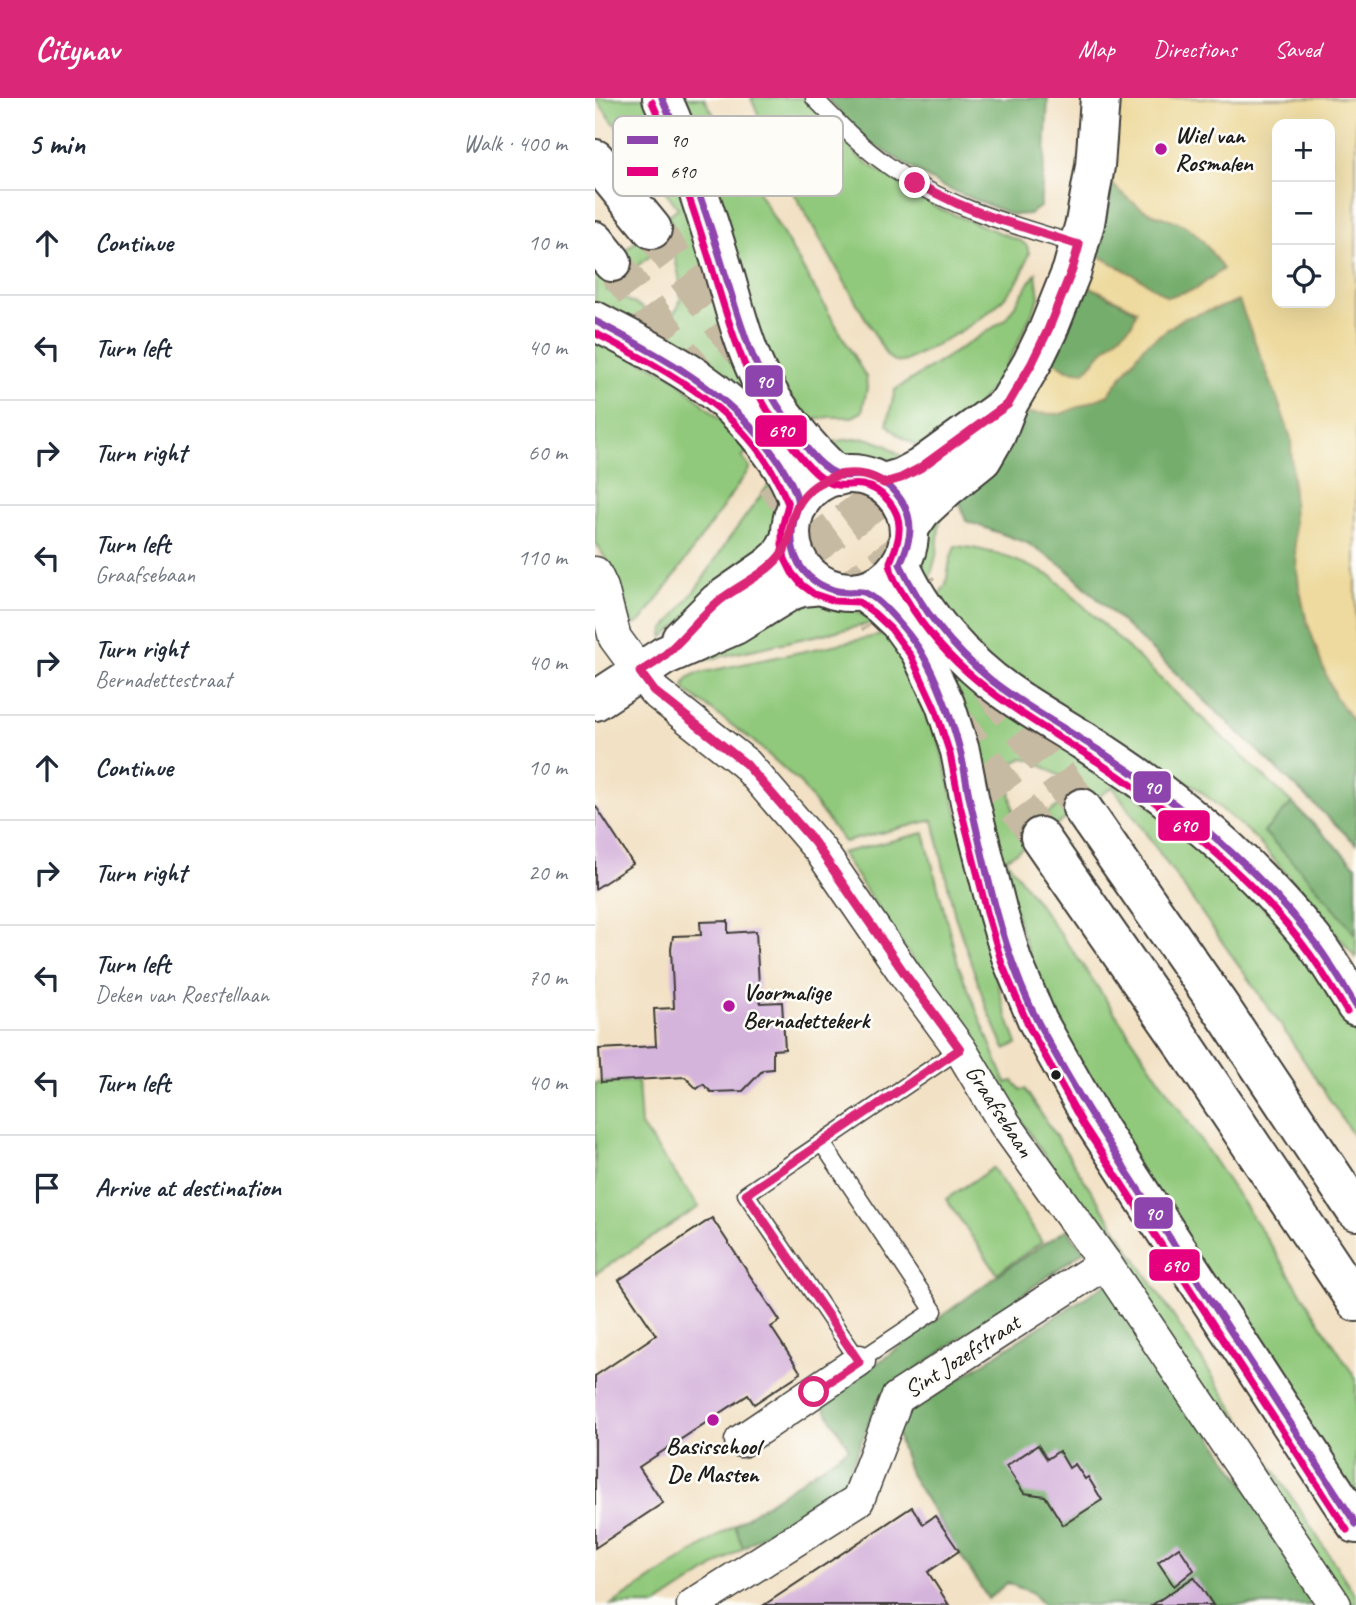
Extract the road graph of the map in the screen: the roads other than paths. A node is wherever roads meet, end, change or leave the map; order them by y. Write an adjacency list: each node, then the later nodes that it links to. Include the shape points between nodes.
1 (662, 98): 4 (main road)
2 (814, 98): 5 (lane)
3 (1100, 98): 12 (main road, via 1095,166)
4 (669, 116)
5 (832, 116)
6 (843, 126): 12 (lane, via 885,164 915,183 988,216)
7 (595, 159): 8 (main road)
8 (613, 181)
9 (625, 196): 11 (main road)
10 (700, 196): 15 (main road, via 759,377 809,449)
11 (652, 229)
12 (1079, 245): 14 (main road, via 1048,330)
13 (595, 321): 17 (main road, via 682,368 731,404 757,431 794,485)
14 (1008, 404): 16 (main road, via 920,468); 18 (main road, via 982,459 921,511)
15 (838, 475): 16 (main road, via 865,475); 17 (main road, via 806,494)
16 (884, 483): 18 (main road, via 906,509)
17 (795, 520): 21 (main road, via 793,551 799,565); 23 (main road, via 781,556 718,602)
18 (910, 527): 19 (main road)
19 (900, 564): 22 (main road, via 877,586); 27 (main road, via 923,604 970,662 1007,692 1137,775 1220,843 1313,941)
20 (595, 573): 23 (street, Graafsebaan, via 615,638)
21 (821, 585): 22 (main road); 23 (main road, via 790,592 735,625)
22 (862, 591): 35 (main road, via 899,622 920,651 945,704 997,913 1038,1022 1093,1120)
23 (652, 664): 24 (main road); 28 (street, Graafsebaan, via 654,691 746,764 814,842)
24 (595, 701)
25 (1082, 807): 30 (main road)
26 (1039, 836): 32 (main road)
27 (1356, 1006)
28 (960, 1049): 29 (lane); 31 (street, Graafsebaan, via 1005,1125)
29 (822, 1143): 33 (lane, via 746,1194); 33 (lane, via 935,1311)
30 (1356, 1211)
31 (1105, 1263): 36 (street, Sint Jozefstraat, via 897,1398 858,1500); 37 (street, Graafsebaan)
32 (1356, 1302)
33 (859, 1362): 34 (street)
34 (741, 1441)
35 (1356, 1524)
36 (693, 1605)
37 (1335, 1605)

